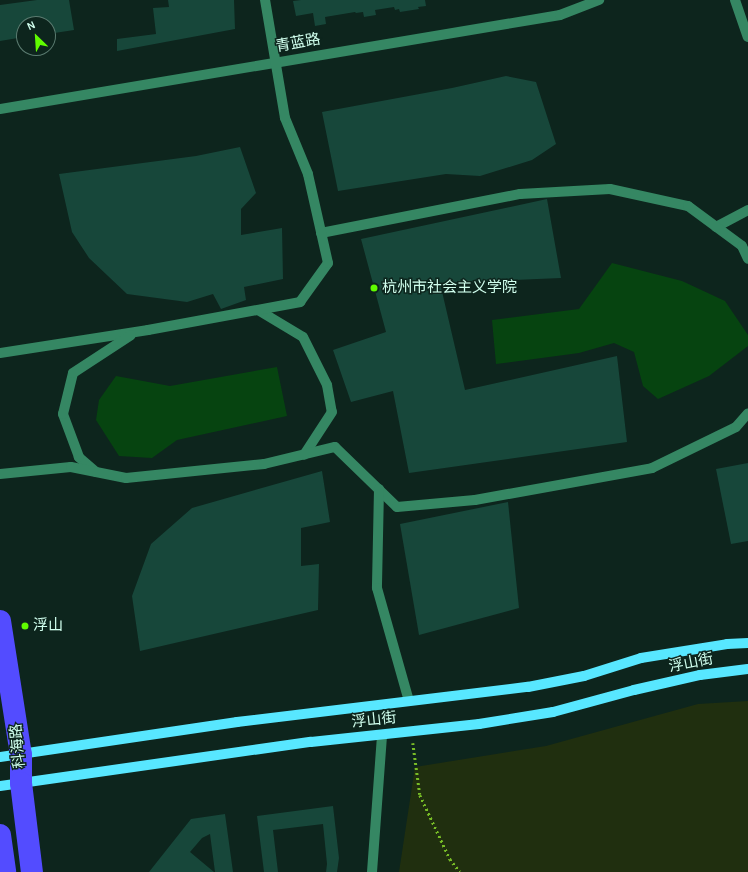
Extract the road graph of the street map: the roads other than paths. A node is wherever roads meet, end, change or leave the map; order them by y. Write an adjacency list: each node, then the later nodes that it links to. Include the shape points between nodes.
1 (265, 0): 5 (street)
2 (599, 0): 5 (street, 青蓝路, via 560,15)
3 (735, 0): 4 (street)
4 (748, 37)
5 (275, 62): 6 (street, 青蓝路); 9 (street, via 285,118 308,174)
6 (0, 109)
7 (748, 210): 8 (street)
8 (716, 227): 9 (street, via 688,206 610,189 520,194); 10 (street, via 742,246)
9 (321, 233): 11 (street, via 328,263 300,302)
10 (748, 259)
11 (258, 310): 12 (street); 15 (street, via 302,337 326,385 332,412)
12 (134, 332): 13 (street); 16 (street, via 73,373 63,414 79,457)
13 (0, 353)
14 (748, 413): 18 (street, via 736,427 652,468 475,500 397,507)
15 (304, 455): 16 (street, via 264,464 126,478); 18 (street, via 335,448)
16 (96, 472): 17 (street, via 71,467)
17 (0, 474)
18 (379, 489): 22 (street, via 378,588)
19 (0, 622): 24 (highway, 科海路)
20 (748, 643): 22 (main road, 浮山街, via 641,658 584,676 528,687)
21 (748, 669): 23 (main road, 浮山街, via 700,675 553,712 479,724)
22 (409, 701): 24 (main road, 浮山街, via 237,722)
23 (382, 735): 26 (main road, 浮山街, via 311,742); 30 (street)
24 (21, 755): 25 (main road, 浮山街); 26 (highway, 科海路)
25 (0, 757)
26 (10, 784): 29 (highway, 科海路)
27 (0, 835): 28 (highway)
28 (4, 872)
29 (32, 872)
30 (372, 872)

